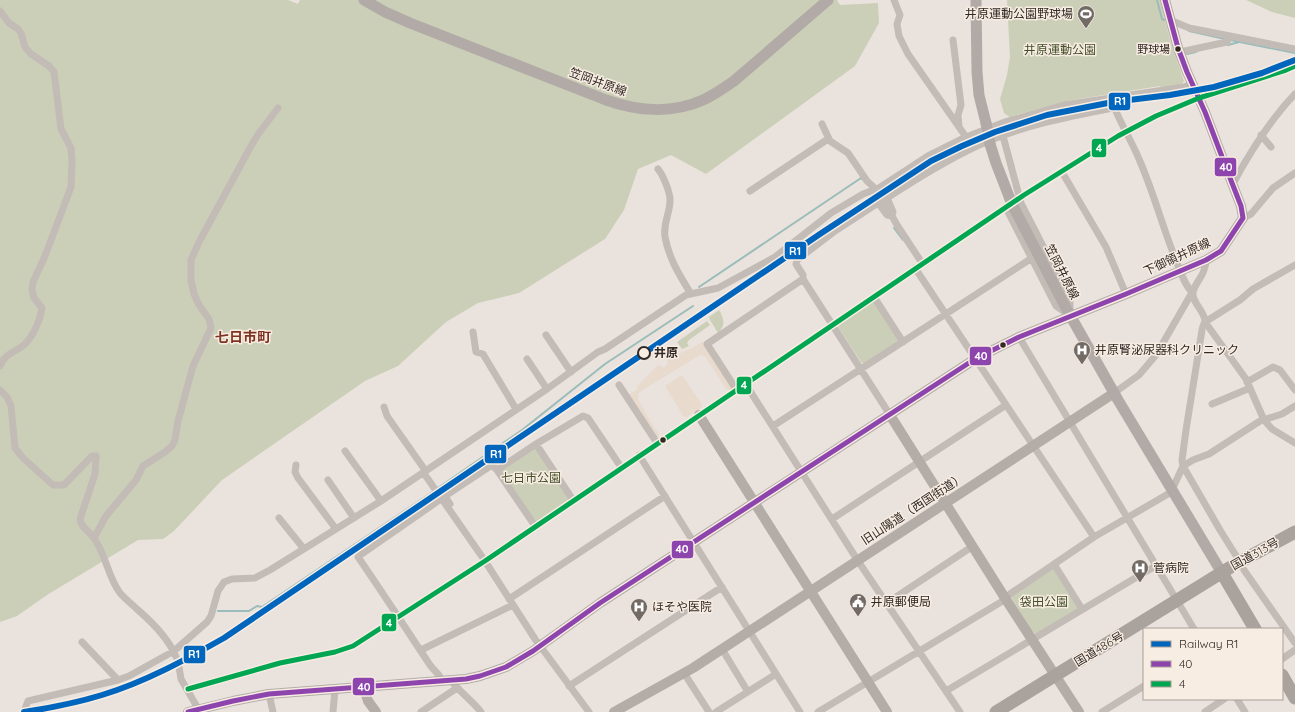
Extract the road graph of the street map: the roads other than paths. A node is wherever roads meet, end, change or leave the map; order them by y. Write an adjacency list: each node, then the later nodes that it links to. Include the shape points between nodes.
1 (364, 0): 2 (main road, 笠岡井原線, via 410,23 622,106 660,110 702,100 734,81)
2 (828, 0)
3 (894, 0): 18 (street, via 900,15 897,24 899,36 908,54)
4 (976, 0): 31 (main road, 笠岡井原線, bridge, via 979,95 990,144)
5 (1165, 0): 7 (street)
6 (0, 11): 55 (street, via 21,33 25,47 31,54 54,72 61,129 71,148 72,160 71,188 33,282 34,298 42,308 40,317 26,343 9,354)
7 (1170, 20): 8 (street); 11 (street)
8 (1229, 39): 10 (street); 11 (street)
9 (953, 40): 18 (street, via 961,104 958,115)
10 (1295, 49)
11 (1180, 52): 13 (street)
12 (1295, 66): 15 (street)
13 (1192, 84): 15 (street); 22 (street, via 1090,100 1005,122)
14 (1295, 94): 20 (street)
15 (1199, 98): 19 (street); 28 (street)
16 (278, 108): 105 (street, via 251,146 199,242 192,260 191,280 194,294 210,319 211,328 192,366 178,421 176,440 165,452 143,466 136,480 106,516)
17 (822, 124): 23 (street)
18 (959, 127): 22 (street)
19 (1125, 132): 21 (street, via 1114,108 1039,123); 26 (street); 39 (street, via 1139,159)
20 (1261, 135): 24 (street); 28 (street)
21 (1003, 136): 31 (street); 32 (street, via 952,158 887,198 893,212)
22 (966, 137): 29 (street, via 928,156)
23 (828, 139): 29 (street, via 848,153); 30 (street)
24 (1271, 148)
25 (658, 169): 42 (street, via 670,199 665,222 667,245 672,261)
26 (1062, 172): 31 (street); 43 (street, via 1106,247)
27 (1295, 174): 33 (street, via 1273,188 1251,214)
28 (1232, 183): 33 (street)
29 (875, 189): 32 (street); 42 (street, via 831,213 764,264 718,288)
30 (750, 191)
31 (1012, 203): 34 (street); 36 (street); 46 (main road, 笠岡井原線)
32 (892, 216): 36 (street); 40 (street, via 887,215 878,203 834,231 797,260 796,264)
33 (1243, 218): 35 (street, 下御領井原線, via 1221,251)
34 (1032, 258): 45 (street); 46 (street, via 1056,306)
35 (1206, 260): 39 (street, 下御領井原線); 41 (street, 旧山陽道（西国街道）, via 1205,270)
36 (922, 263): 38 (street)
37 (1295, 265): 47 (street, via 1253,289)
38 (915, 268): 44 (street); 45 (street)
39 (1180, 271): 41 (street); 43 (street, 下御領井原線)
40 (803, 279): 48 (street); 62 (street, via 707,344)
41 (1193, 293): 47 (street); 65 (street, 旧山陽道（西国街道）, via 1156,356 1139,375)
42 (691, 294): 57 (street, via 598,352)
43 (1126, 294): 46 (street, 下御領井原線)
44 (874, 298): 48 (street); 52 (street)
45 (945, 314): 52 (street); 54 (street)
46 (1071, 316): 51 (street, 下御領井原線); 65 (main road, 笠岡井原線)
47 (1205, 322): 60 (street); 84 (street, via 1186,430)
48 (833, 325): 56 (street); 58 (street)
49 (472, 332): 70 (street, via 476,352 483,354)
50 (546, 335): 57 (street)
51 (1020, 337): 54 (street, 下御領井原線); 74 (street)
52 (903, 342): 56 (street)
53 (527, 359): 61 (street)
54 (975, 359): 67 (street); 71 (street, 下御領井原線)
55 (0, 366)
56 (861, 369): 71 (street); 75 (street)
57 (571, 372): 61 (street)
58 (745, 383): 62 (street); 75 (street)
59 (619, 385): 76 (street)
60 (1248, 385): 64 (street, via 1272,367 1280,370); 66 (street); 73 (street)
61 (547, 389): 70 (street)
62 (736, 389): 72 (street)
63 (0, 390): 105 (street, via 11,406 15,448 22,458 53,485 64,485 92,456 96,456 95,474 80,519 82,526)
64 (1295, 390)
65 (1114, 393): 74 (street, 旧山陽道（西国街道）); 90 (main road, 笠岡井原線)
66 (1212, 404)
67 (1006, 405): 79 (street); 82 (street)
68 (1295, 406): 73 (street)
69 (384, 407): 87 (street, via 387,416)
70 (516, 409): 87 (street)
71 (890, 415): 82 (street); 88 (street, 下御領井原線)
72 (696, 417): 76 (street); 96 (street)
73 (1264, 420): 77 (street, via 1272,429); 84 (street, via 1209,454)
74 (1070, 422): 79 (street, 旧山陽道（西国街道）); 97 (street)
75 (773, 426): 88 (street)
76 (656, 443): 81 (street)
77 (1295, 443)
78 (536, 444): 85 (street, via 583,416 588,418); 86 (street); 93 (street)
79 (1033, 446): 95 (street, 旧山陽道（西国街道）); 106 (street)
80 (345, 451): 94 (street)
81 (639, 455): 85 (street); 91 (street)
82 (920, 462): 95 (street); 101 (street)
83 (296, 465): 103 (street, via 298,478)
84 (1183, 466): 90 (street); 115 (street)
85 (621, 467): 93 (street)
86 (497, 470): 100 (street, via 492,465 445,496 456,513); 102 (street)
87 (424, 471): 92 (street); 94 (street)
88 (802, 472): 96 (street, 下御領井原線); 101 (street)
89 (328, 480): 99 (street)
90 (1172, 490): 97 (street); 116 (main road, 笠岡井原線)
91 (665, 496): 108 (street); 120 (street)
92 (441, 499): 100 (street); 124 (street, via 358,558)
93 (573, 500): 102 (street)
94 (381, 501): 99 (street)
95 (945, 503): 109 (street); 111 (street, 旧山陽道（西国街道）)
96 (752, 504): 108 (street, 下御領井原線); 118 (street)
97 (1128, 517): 106 (street); 114 (street)
98 (279, 518): 110 (street)
99 (354, 518): 103 (street)
100 (456, 518): 112 (street)
101 (832, 519): 111 (street)
102 (535, 526): 112 (street)
103 (336, 529): 110 (street)
104 (1295, 532): 115 (highway, 国道313号)
105 (94, 538): 138 (street, via 120,593 145,616)
106 (1094, 538): 113 (street)
107 (1295, 541): 115 (highway, 国道313号)
108 (695, 542): 117 (street); 133 (street, 下御領井原線, via 600,603)
109 (973, 546): 119 (street); 121 (street)
110 (304, 549): 138 (street, via 255,578 224,582 218,591 210,619)
111 (858, 560): 118 (street, 旧山陽道（西国街道）); 121 (street)
112 (485, 561): 120 (street); 124 (street)
113 (1054, 564): 119 (street); 123 (street)
114 (1157, 565): 122 (street); 123 (street)
115 (1242, 566): 116 (highway, 国道313号); 132 (street)
116 (1224, 577): 122 (highway, 国道486号); 127 (highway, 国道313号)
117 (722, 587): 128 (street); 149 (street)
118 (808, 593): 128 (street, 旧山陽道（西国街道）); 147 (street)
119 (1005, 598): 130 (street); 136 (street)
120 (511, 602): 133 (street); 135 (street)
121 (887, 603): 136 (street)
122 (1180, 604): 125 (highway, 国道486号); 126 (street); 144 (highway, 国道486号)
123 (1082, 609): 130 (street)
124 (399, 616): 135 (street); 151 (street, via 364,640 345,649 280,663)
125 (1148, 628)
126 (1193, 628)
127 (1254, 628)
128 (750, 631): 134 (street, 旧山陽道（西国街道）); 142 (street)
129 (1143, 631): 144 (highway, 国道486号)
130 (1032, 640): 144 (street); 153 (street)
131 (82, 642): 145 (street)
132 (1295, 643)
133 (540, 646): 146 (street, 下御領井原線, via 506,668); 149 (street)
134 (722, 649): 141 (street, 旧山陽道（西国街道）); 154 (street)
135 (420, 650): 146 (street, via 431,667)
136 (918, 650): 147 (street); 153 (street)
137 (1295, 650): 139 (street)
138 (175, 654): 145 (street)
139 (1283, 658)
140 (179, 667): 151 (street, via 181,679)
141 (684, 673): 167 (street, 旧山陽道（西国街道）); 168 (street)
142 (776, 674): 154 (street); 170 (street)
143 (1283, 677): 156 (highway)
144 (1058, 679): 175 (highway, 国道486号); 176 (highway, 国道486号); 177 (street)
145 (118, 680): 160 (street, via 31,700 26,703)
146 (450, 683): 148 (street, 下御領井原線); 164 (street); 165 (street)
147 (866, 684): 171 (street); 172 (street); 173 (street)
148 (363, 686): 152 (street, 下御領井原線); 163 (street, via 368,701)
149 (569, 686): 166 (street)
150 (1143, 687): 178 (street)
151 (188, 689): 159 (street)
152 (335, 689): 155 (street, 下御領井原線); 162 (street)
153 (946, 691): 174 (street)
154 (748, 692): 169 (street)
155 (269, 694): 159 (street, 下御領井原線); 161 (street)
156 (1295, 698)
157 (1223, 700): 179 (street)
158 (1238, 700): 180 (street)
159 (196, 711)
160 (24, 712)
161 (273, 712)
162 (333, 712)
163 (376, 712)
164 (421, 712)
165 (481, 712)
166 (589, 712)
167 (614, 712)
168 (709, 712)
169 (716, 712)
170 (800, 712)
171 (818, 712)
172 (880, 712)
173 (887, 712)
174 (960, 712)
175 (996, 712)
176 (1011, 712)
177 (1079, 712)
178 (1102, 712)
179 (1205, 712)
180 (1245, 712)

